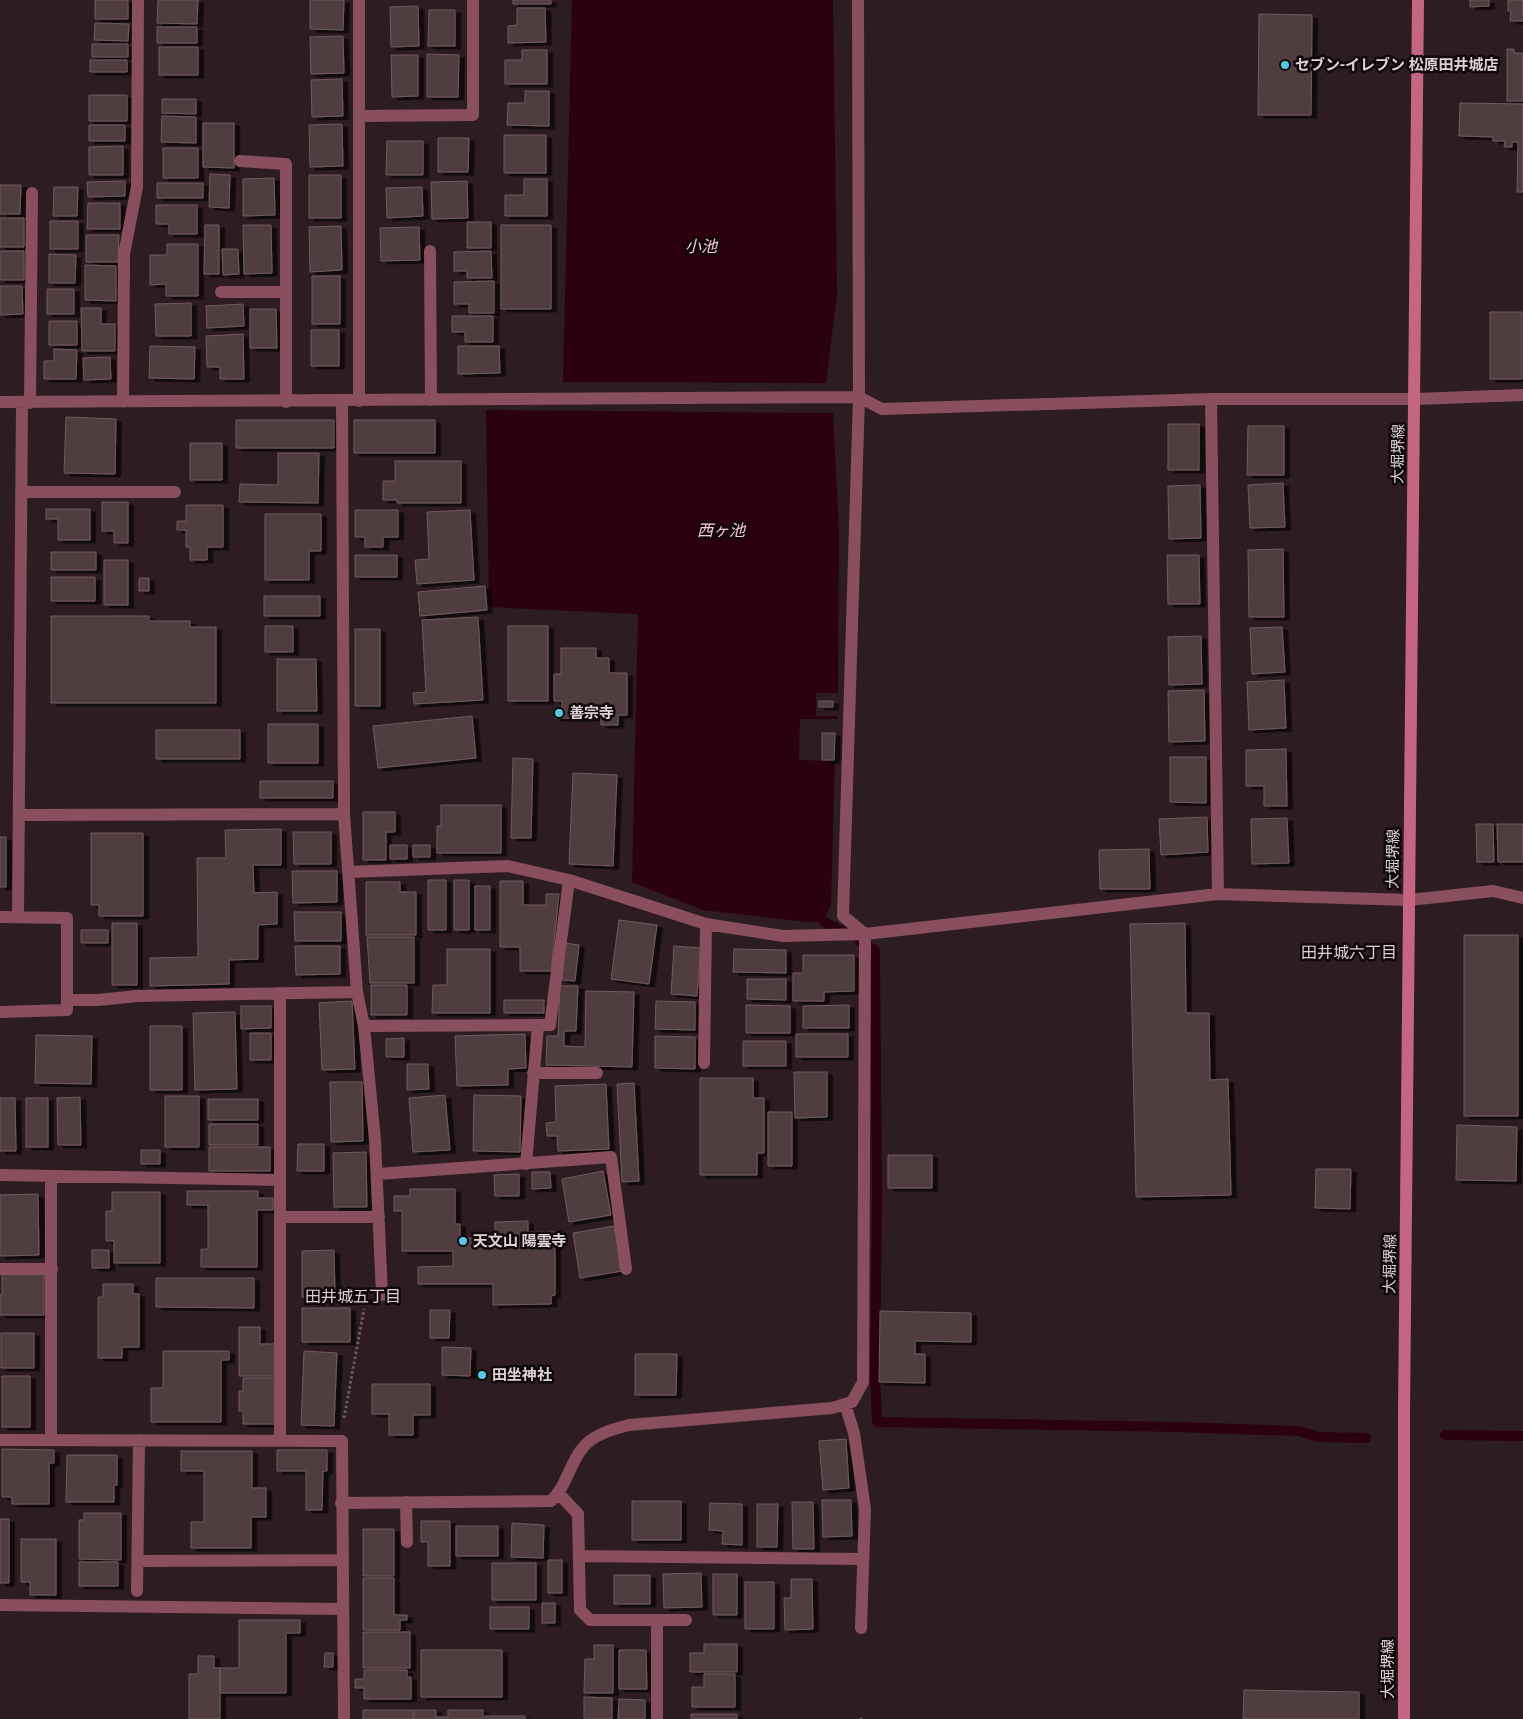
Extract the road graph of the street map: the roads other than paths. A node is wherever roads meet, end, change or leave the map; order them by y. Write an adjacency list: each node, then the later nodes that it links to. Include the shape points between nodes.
1 (138, 0): 21 (street, via 137,187 124,254)
2 (360, 0): 6 (street)
3 (473, 0): 6 (street, via 473,114)
4 (858, 0): 13 (street)
5 (1418, 0): 14 (main road, 大堀堺線)
6 (359, 116): 18 (street)
7 (240, 162): 11 (street, via 286,164)
8 (32, 193): 20 (street)
9 (430, 251): 15 (street)
10 (221, 292): 11 (street)
11 (286, 292): 22 (street)
12 (1523, 394): 14 (street)
13 (860, 397): 15 (street); 16 (street, via 882,409); 35 (street, via 843,916)
14 (1415, 399): 16 (street); 31 (main road, 大堀堺線)
15 (431, 400): 18 (street)
16 (1211, 400): 29 (street)
17 (342, 401): 18 (street); 22 (street); 25 (street)
18 (359, 401)
19 (0, 402): 20 (street)
20 (26, 402): 21 (street); 23 (street)
21 (123, 402): 22 (street)
22 (286, 402)
23 (22, 492): 24 (street); 26 (street)
24 (174, 492)
25 (344, 814): 26 (street); 27 (street)
26 (19, 816): 32 (street)
27 (348, 872): 28 (street, via 508,866); 37 (street)
28 (569, 880): 34 (street); 40 (street, via 550,1025)
29 (1218, 894): 31 (street); 35 (street)
30 (1523, 898): 31 (street, via 1493,891)
31 (1409, 900): 77 (main road, 大堀堺線)
32 (18, 917): 33 (street); 38 (street, via 67,918)
33 (0, 918)
34 (706, 924): 35 (street, via 783,936); 42 (street)
35 (865, 934): 56 (street, via 863,1382 852,1402)
36 (280, 992): 37 (street); 38 (street); 49 (street)
37 (357, 992): 41 (street)
38 (67, 1000): 39 (street, via 67,1010)
39 (0, 1012)
40 (538, 1025): 41 (street); 44 (street)
41 (364, 1026): 46 (street)
42 (704, 1064)
43 (598, 1073): 44 (street)
44 (533, 1074): 45 (street)
45 (526, 1164): 46 (street); 54 (street, via 611,1158)
46 (378, 1174): 51 (street)
47 (0, 1175): 48 (street)
48 (51, 1176): 49 (street); 53 (street)
49 (280, 1180): 50 (street)
50 (281, 1217): 51 (street); 60 (street)
51 (379, 1218): 55 (street)
52 (0, 1269): 53 (street)
53 (52, 1269): 58 (street)
54 (626, 1269)
55 (382, 1295)
56 (845, 1404): 61 (street, via 832,1408 629,1425 602,1432 581,1448); 66 (street, via 854,1433 865,1509)
57 (0, 1440): 58 (street)
58 (51, 1440): 59 (street)
59 (139, 1440): 60 (street); 68 (street)
60 (280, 1441): 63 (street, via 342,1441)
61 (559, 1494): 62 (street, via 551,1501); 65 (street, via 578,1514)
62 (406, 1502): 63 (street); 64 (street)
63 (341, 1503): 67 (street)
64 (406, 1542)
65 (579, 1556): 66 (street); 72 (street, via 580,1610 590,1620)
66 (863, 1559): 74 (street)
67 (342, 1560): 68 (street); 71 (street)
68 (138, 1561): 69 (street)
69 (137, 1591)
70 (0, 1605): 71 (street)
71 (342, 1609): 75 (street)
72 (657, 1620): 73 (street); 76 (street)
73 (686, 1620)
74 (860, 1628)
75 (344, 1719)
76 (657, 1719)
77 (1404, 1719)

